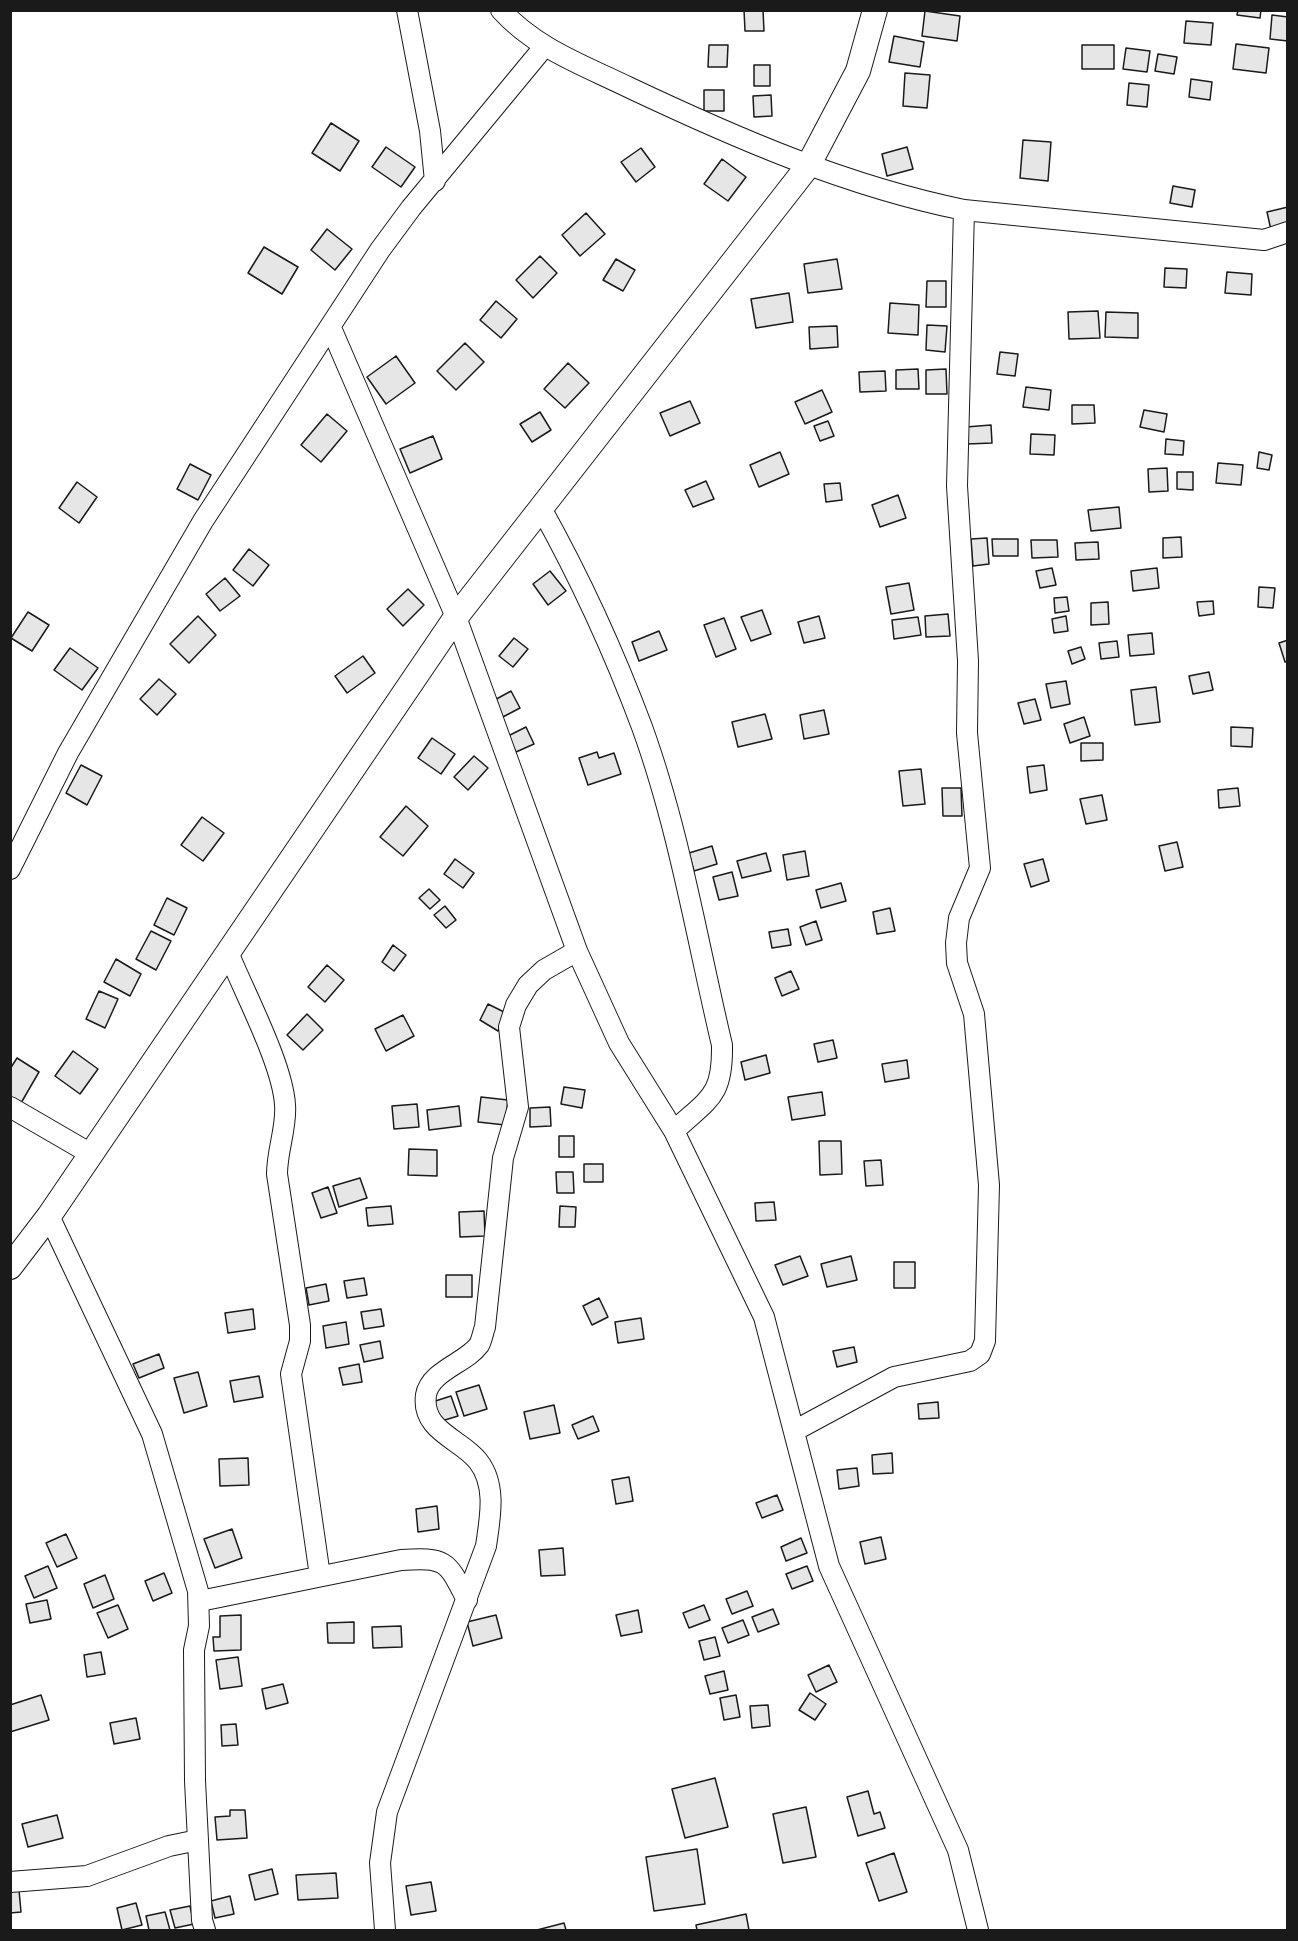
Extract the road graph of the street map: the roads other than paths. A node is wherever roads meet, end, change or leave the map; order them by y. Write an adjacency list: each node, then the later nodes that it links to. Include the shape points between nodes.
1 (407, 10): 6 (street, via 430,131)
2 (501, 10): 4 (street)
3 (875, 10): 5 (street, via 858,71)
4 (544, 47): 5 (street); 6 (street)
5 (808, 166): 7 (street); 10 (street)
6 (435, 181): 9 (street, via 380,250)
7 (964, 210): 8 (street, via 1264,240); 20 (street, via 957,486 968,661 967,733 980,868 959,918 956,944 957,963 974,1014 989,1185 985,1341 980,1354 970,1361 894,1377)
8 (1287, 232)
9 (331, 328): 11 (street); 12 (street, via 203,521 68,753)
10 (541, 508): 11 (street); 16 (street, via 567,555 642,729 665,802 722,1045 723,1071 717,1091)
11 (456, 616): 13 (street); 14 (street)
12 (10, 869)
13 (577, 951): 16 (street, via 619,1043); 22 (street, via 544,970 528,985 516,1005 509,1027 518,1107 503,1158 485,1327 479,1344 432,1382 426,1395 428,1412 438,1431 479,1462 488,1482 492,1507 486,1546)
14 (228, 952): 17 (street); 21 (street, via 282,1081 285,1123 278,1148 277,1174 300,1325 291,1374)
15 (10, 1107): 17 (street)
16 (674, 1131): 20 (street, via 764,1317)
17 (91, 1154): 18 (street)
18 (49, 1216): 19 (street); 23 (street, via 152,1434)
19 (10, 1267)
20 (794, 1431): 28 (street, via 829,1566 958,1850)
21 (320, 1576): 22 (street, via 432,1558 451,1569); 23 (street)
22 (467, 1600): 27 (street, via 387,1812 380,1863)
23 (200, 1601): 24 (street, via 194,1650)
24 (198, 1840): 25 (street, via 169,1846 87,1876); 26 (street)
25 (10, 1882)
26 (205, 1930)
27 (385, 1930)
28 (978, 1930)

